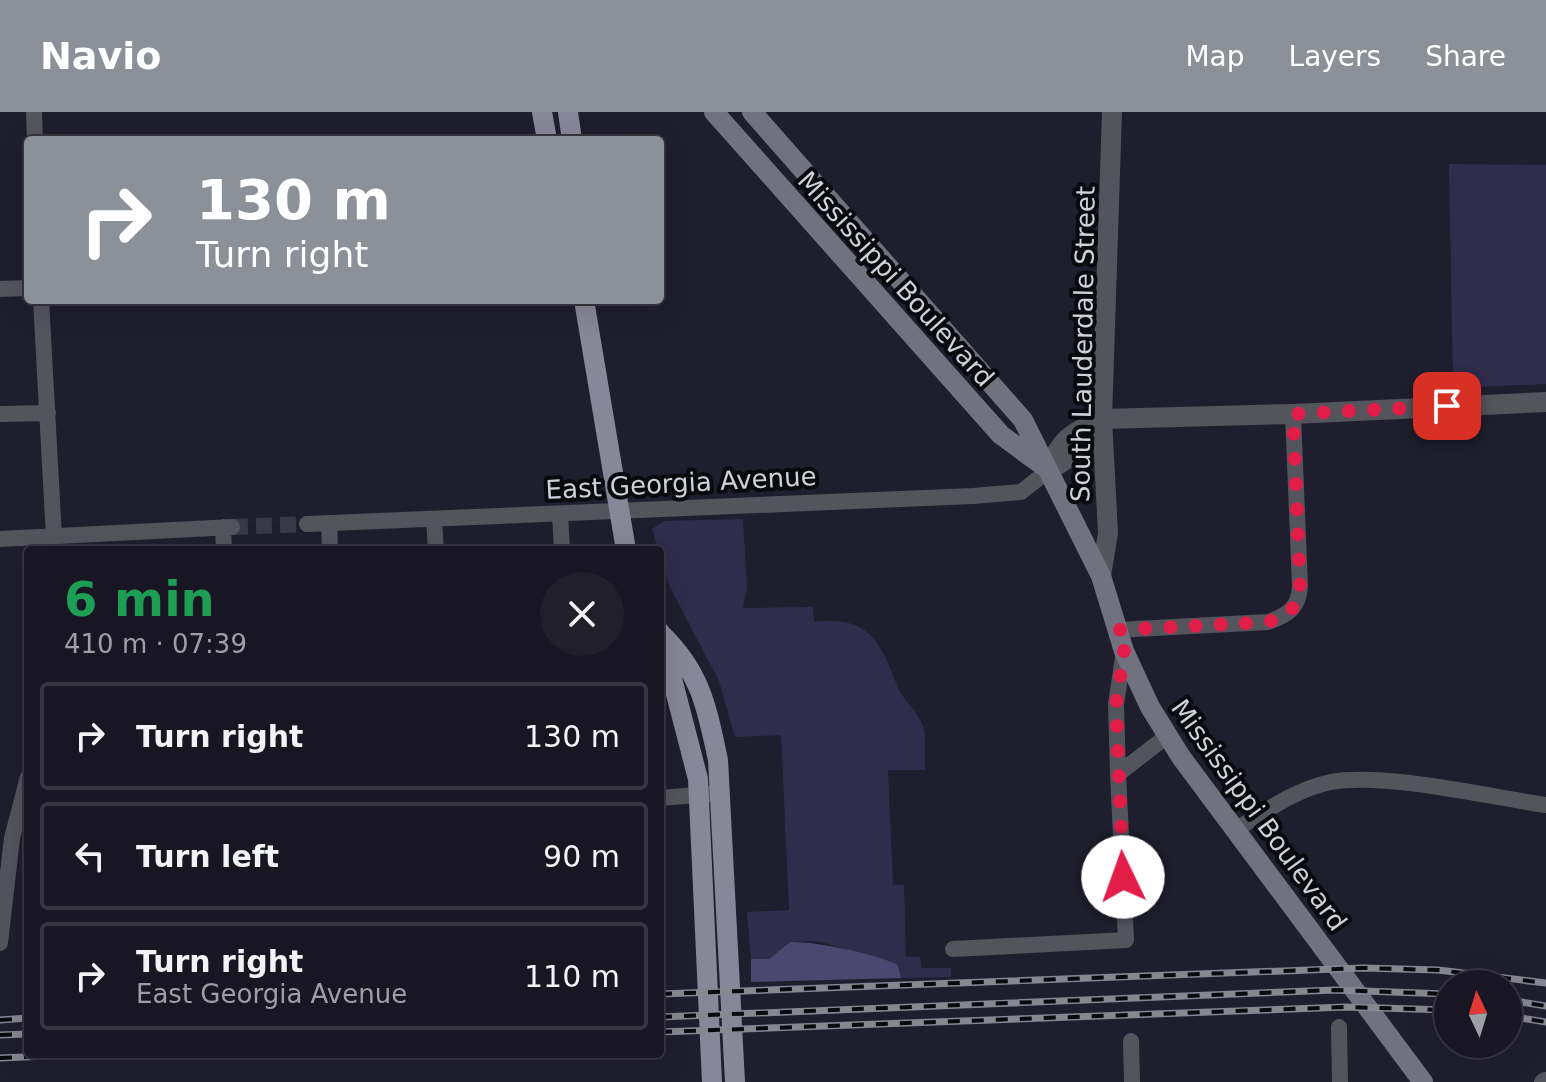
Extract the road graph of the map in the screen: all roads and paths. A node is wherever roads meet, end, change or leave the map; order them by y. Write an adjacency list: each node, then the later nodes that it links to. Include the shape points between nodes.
1 (34, 112): 7 (street)
2 (542, 112): 8 (main road)
3 (568, 112): 9 (main road)
4 (714, 112): 11 (main road, Mississippi Boulevard)
5 (752, 112): 10 (main road, Mississippi Boulevard)
6 (1112, 112): 20 (street, South Lauderdale Street)
7 (35, 136)
8 (546, 136)
9 (571, 136)
10 (860, 235): 11 (main road); 21 (main road, Mississippi Boulevard, via 1023,420)
11 (839, 253): 21 (main road, Mississippi Boulevard, via 1001,435)
12 (24, 288): 13 (street)
13 (0, 289)
14 (41, 304): 17 (street)
15 (585, 304): 22 (main road)
16 (1546, 402): 19 (street, East Georgia Avenue)
17 (48, 413): 18 (street); 28 (street)
18 (0, 414)
19 (1293, 414): 20 (street, East Georgia Avenue); 35 (street, via 1300,586 1299,599 1288,615 1268,622)
20 (1102, 419): 21 (street, East Georgia Avenue, via 1057,447); 34 (street, South Lauderdale Street, via 1108,533)
21 (1049, 470): 22 (street, East Georgia Avenue, via 1021,492); 34 (main road, Mississippi Boulevard)
22 (616, 510): 23 (street, East Georgia Avenue); 33 (main road)
23 (560, 514): 24 (street, East Georgia Avenue); 32 (street)
24 (434, 519): 25 (street, East Georgia Avenue); 31 (street)
25 (329, 523): 26 (street, East Georgia Avenue); 30 (street)
26 (307, 524)
27 (0, 539): 28 (street)
28 (49, 541): 29 (street, via 228,527)
29 (225, 546)
30 (330, 546)
31 (436, 546)
32 (562, 546)
33 (625, 546)
34 (1101, 576): 35 (main road, Mississippi Boulevard)
35 (1117, 630): 37 (main road, Mississippi Boulevard)
36 (664, 651): 41 (main road)
37 (1124, 651): 38 (main road, Mississippi Boulevard); 39 (street, via 1116,704)
38 (1167, 736): 39 (street); 44 (main road, Mississippi Boulevard)
39 (1118, 774): 46 (street, via 1126,940)
40 (24, 792): 45 (street, via 12,838)
41 (710, 794): 42 (street); 49 (main road); 50 (main road)
42 (664, 798)
43 (1546, 805): 44 (street, via 1368,780 1330,782 1293,795)
44 (1237, 829): 53 (main road, Mississippi Boulevard)
45 (0, 943)
46 (953, 949)
47 (1339, 1027): 52 (street)
48 (1131, 1041): 51 (street)
49 (712, 1082)
50 (735, 1082)
51 (1132, 1082)
52 (1340, 1082)
53 (1423, 1082)

